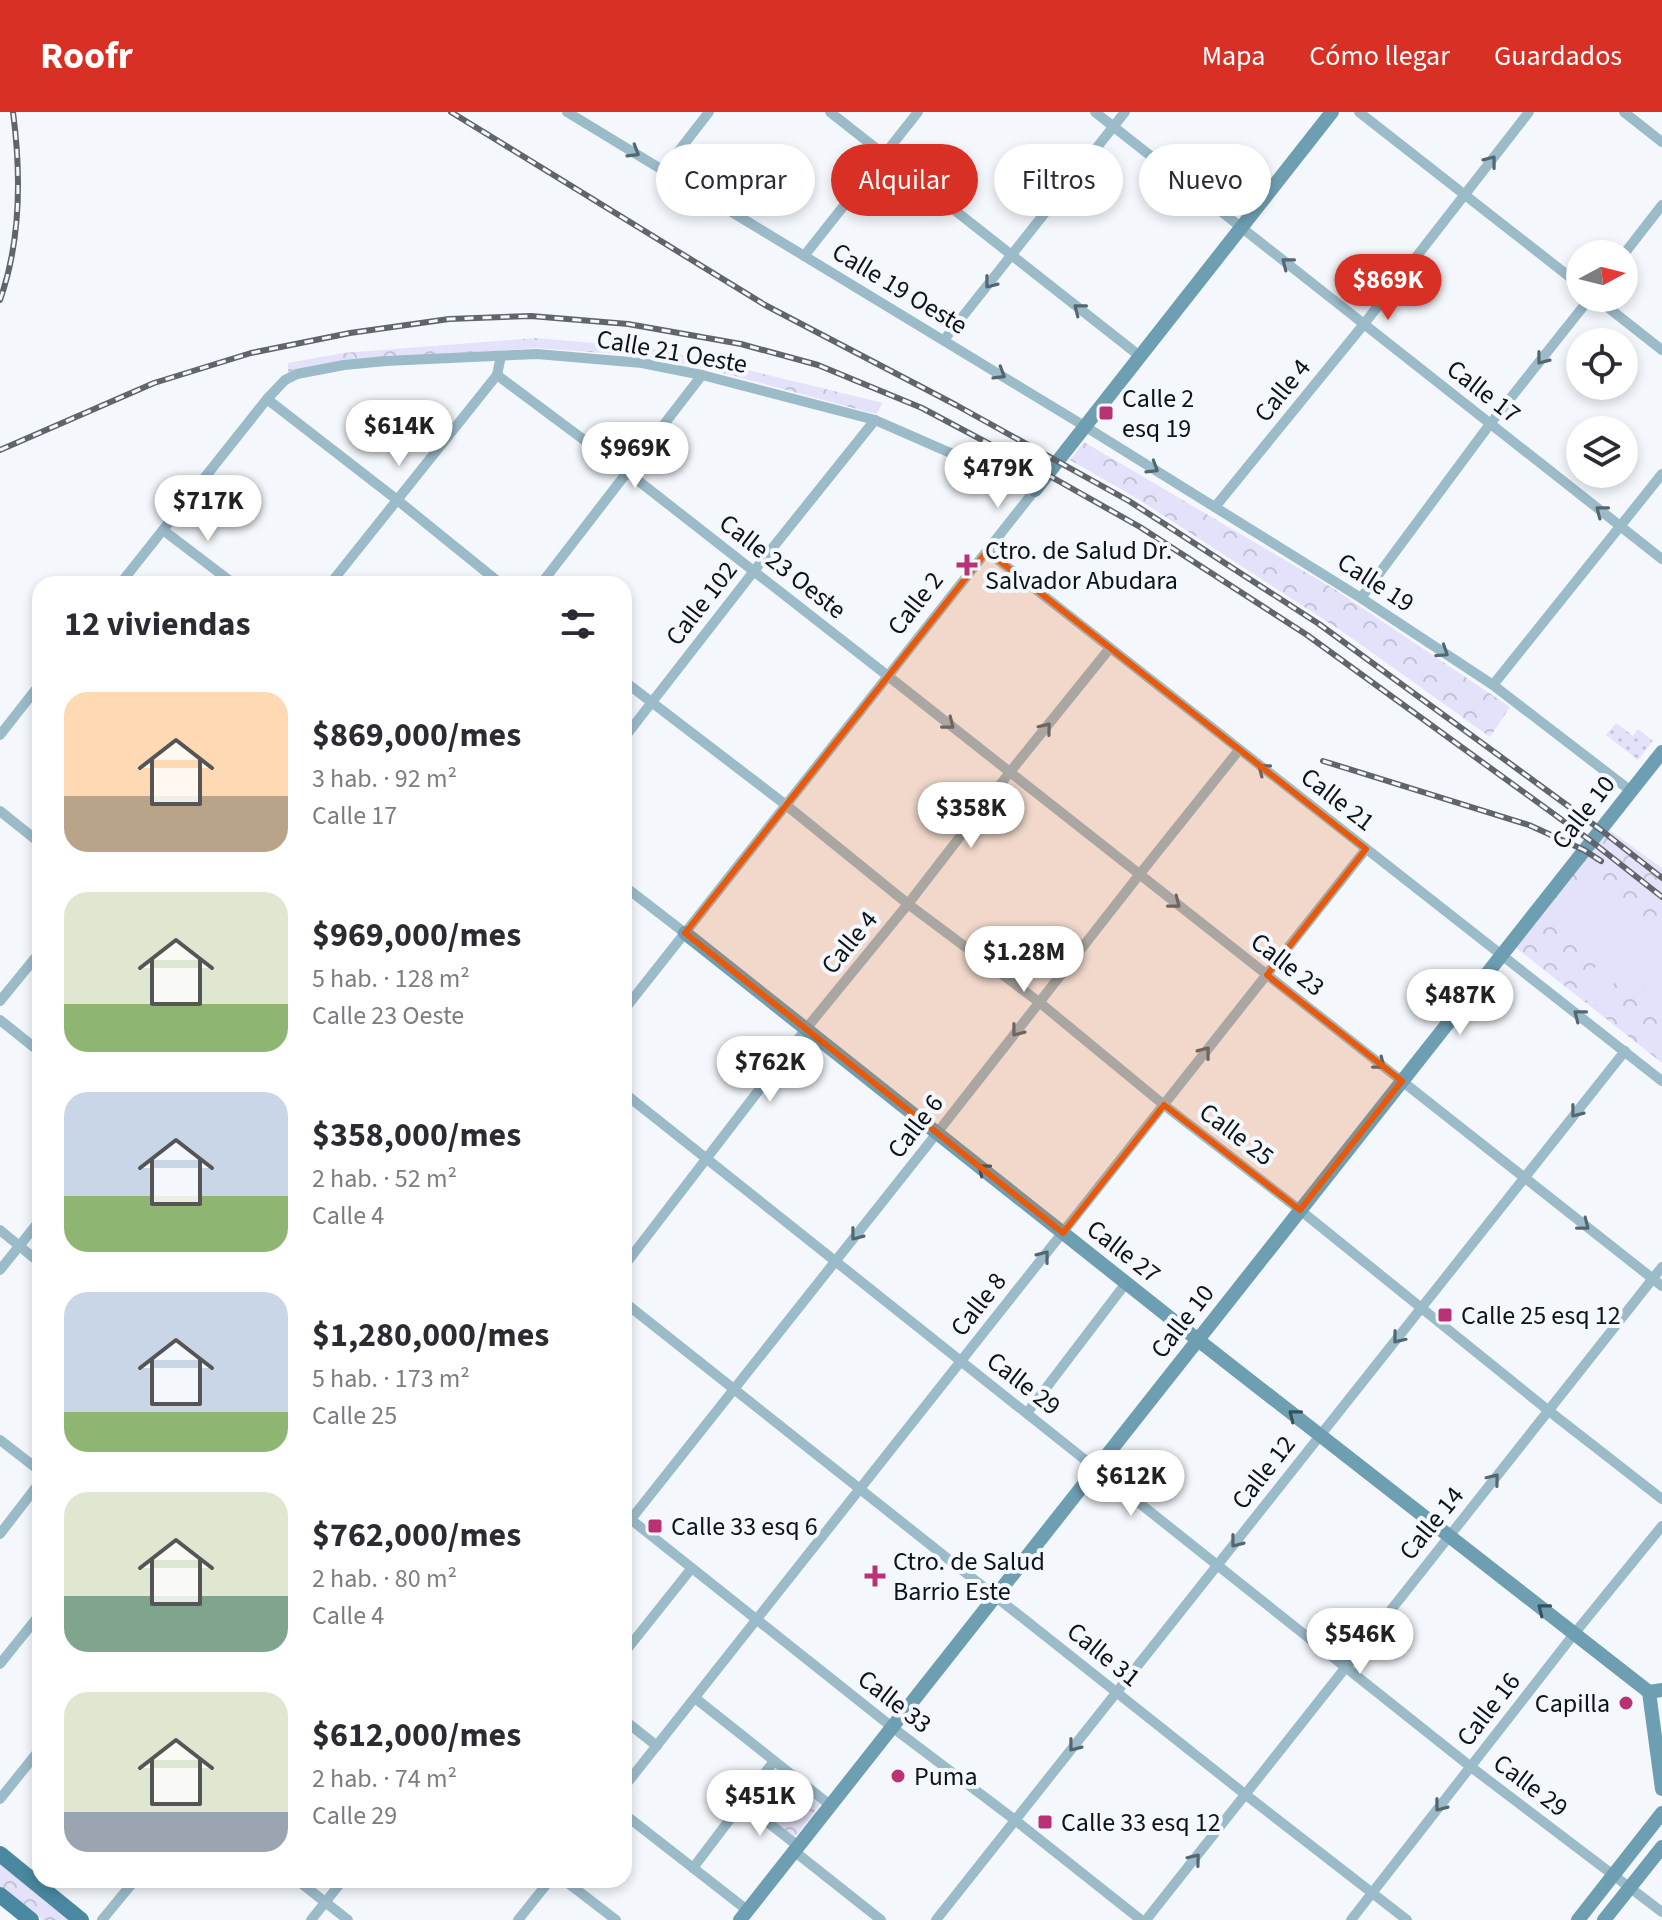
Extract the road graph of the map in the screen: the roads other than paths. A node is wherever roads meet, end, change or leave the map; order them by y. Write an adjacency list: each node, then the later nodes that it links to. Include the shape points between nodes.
1 (567, 112): 16 (street, Calle 19 Oeste, one-way to 16)
2 (709, 112): 13 (street)
3 (830, 112): 14 (street)
4 (918, 112): 15 (street)
5 (1095, 112): 11 (street, Calle 17)
6 (1125, 112): 11 (street)
7 (1332, 112): 22 (street, Calle 2)
8 (1359, 112): 17 (street)
9 (1529, 112): 17 (street, Calle 4, one-way to 9)
10 (1624, 112): 12 (street)
11 (1113, 127): 22 (street, Calle 17); 24 (street)
12 (1662, 142)
13 (684, 144)
14 (870, 144)
15 (893, 144)
16 (656, 165)
17 (1464, 195): 26 (street); 29 (street, Calle 4)
18 (1662, 205): 23 (street)
19 (739, 216): 25 (street, Calle 19 Oeste)
20 (836, 216): 25 (street)
21 (961, 216): 24 (street)
22 (1242, 228): 29 (street, Calle 17, one-way to 22); 33 (street, Calle 2)
23 (1635, 240)
24 (1011, 255): 30 (street, one-way to 30); 33 (street, one-way to 24)
25 (804, 256): 30 (street, Calle 19 Oeste)
26 (1566, 274)
27 (1579, 312): 38 (street, one-way to 38)
28 (1614, 312): 31 (street)
29 (1364, 324): 38 (street, Calle 17); 44 (street, Calle 4)
30 (944, 340): 39 (street, Calle 19 Oeste, one-way to 39)
31 (1662, 350)
32 (501, 356): 34 (street); 35 (street, Calle 21 Oeste, via 602,359); 36 (street, Calle 21 Oeste, via 344,365 297,374)
33 (1141, 357): 39 (street, Calle 2)
34 (497, 375): 40 (street, Calle 23 Oeste); 43 (street)
35 (702, 375): 37 (street, Calle 21 Oeste); 40 (street)
36 (267, 399): 43 (street); 46 (street)
37 (875, 420): 42 (street, Calle 21 Oeste); 49 (street, Calle 102)
38 (1490, 424): 45 (street, Calle 17, one-way to 38); 55 (street)
39 (1086, 427): 42 (street, Calle 2); 44 (street, Calle 19, one-way to 44)
40 (627, 472): 49 (street, Calle 23 Oeste); 54 (street)
41 (1662, 474): 45 (street)
42 (1035, 490): 47 (street, Calle 2)
43 (396, 499): 52 (street); 53 (street)
44 (1215, 507): 55 (street, Calle 19)
45 (1621, 526): 48 (street, Calle 17); 58 (street)
46 (163, 530): 50 (street); 51 (street)
47 (987, 551): 56 (street, Calle 21); 57 (street, Calle 2)
48 (1662, 559)
49 (754, 571): 57 (street, Calle 23 Oeste); 61 (street, Calle 102)
50 (126, 576)
51 (223, 576)
52 (336, 576)
53 (491, 576)
54 (547, 576)
55 (1361, 598): 58 (street, Calle 19, one-way to 58)
56 (1110, 648): 64 (street, Calle 21); 66 (street, Calle 4, one-way to 56)
57 (888, 676): 66 (street, Calle 23, one-way to 66); 68 (street, Calle 2)
58 (1493, 685): 67 (street, Calle 19)
59 (632, 687): 61 (street, Calle 25)
60 (32, 694): 63 (street)
61 (651, 702): 62 (street, Calle 102); 68 (street, Calle 25)
62 (632, 727)
63 (0, 735)
64 (1239, 750): 71 (street, Calle 21, one-way to 64); 72 (street, Calle 6)
65 (1660, 759): 67 (street, Calle 10)
66 (1010, 772): 72 (street, Calle 23); 74 (street, Calle 4)
67 (1631, 791): 76 (street, Calle 10)
68 (786, 805): 74 (street, Calle 25); 75 (street, Calle 2)
69 (0, 811): 70 (street)
70 (32, 837)
71 (1366, 849): 76 (street, Calle 21); 78 (street, Calle 8)
72 (1139, 875): 78 (street, Calle 23, one-way to 78); 81 (street, Calle 6)
73 (632, 892): 75 (street)
74 (908, 904): 81 (street, Calle 25); 83 (street, Calle 4)
75 (685, 933): 79 (street, Calle 2); 83 (street, Calle 27)
76 (1501, 955): 85 (street, Calle 21, one-way to 76); 86 (street, Calle 10)
77 (32, 962): 80 (street)
78 (1267, 975): 86 (street, Calle 23, one-way to 86); 89 (street, Calle 8, one-way to 78)
79 (632, 1000)
80 (0, 1001)
81 (1039, 1002): 89 (street, Calle 25); 90 (street, Calle 6, one-way to 90)
82 (0, 1020): 84 (street)
83 (805, 1030): 90 (street, Calle 27); 91 (street, Calle 4)
84 (32, 1046)
85 (1625, 1051): 87 (street, Calle 21); 92 (street, Calle 12, one-way to 92)
86 (1402, 1081): 92 (street, Calle 23); 93 (street, Calle 10)
87 (1662, 1081)
88 (632, 1099): 91 (street, Calle 29)
89 (1164, 1105): 93 (street, Calle 25); 96 (street, Calle 8)
90 (937, 1133): 96 (street, Calle 27, one-way to 90); 100 (street, Calle 6, one-way to 100)
91 (707, 1157): 98 (street, Calle 4); 100 (street, Calle 29)
92 (1524, 1178): 104 (street, Calle 23, one-way to 104); 106 (street, Calle 12)
93 (1300, 1210): 106 (street, Calle 25); 107 (street, Calle 10)
94 (0, 1230): 97 (street)
95 (32, 1230): 97 (street)
96 (1063, 1233): 103 (street, Calle 27); 108 (street, Calle 8, one-way to 96)
97 (19, 1246): 99 (street); 102 (street)
98 (632, 1255)
99 (32, 1257)
100 (836, 1261): 108 (street, Calle 29); 109 (street, Calle 6)
101 (1662, 1267): 104 (street, Calle 14)
102 (0, 1270)
103 (1126, 1283): 107 (street, Calle 27); 111 (street)
104 (1657, 1283): 110 (street, Calle 14)
105 (632, 1308): 109 (street, Calle 31)
106 (1421, 1309): 110 (street, Calle 25); 112 (street, Calle 12, one-way to 112)
107 (1198, 1340): 112 (street, Calle 27, one-way to 107); 115 (street, Calle 10)
108 (961, 1361): 111 (street, Calle 29); 116 (street, Calle 8)
109 (735, 1389): 116 (street, Calle 31); 119 (street, Calle 6)
110 (1549, 1411): 118 (street, Calle 25); 123 (street, Calle 14, one-way to 110)
111 (1027, 1413): 115 (street, Calle 29)
112 (1320, 1435): 123 (street, Calle 27); 124 (street, Calle 12, one-way to 124)
113 (0, 1440): 114 (street)
114 (32, 1465)
115 (1096, 1469): 124 (street, Calle 29); 126 (street, Calle 10)
116 (860, 1490): 126 (street, Calle 31); 127 (street, Calle 8)
117 (32, 1492): 122 (street)
118 (1662, 1499)
119 (632, 1513)
120 (632, 1525): 125 (street, Calle 33)
121 (1662, 1526): 129 (street, Calle 16)
122 (0, 1534)
123 (1449, 1536): 129 (street, Calle 27, one-way to 123); 132 (street, Calle 14)
124 (1218, 1564): 132 (street, Calle 29); 134 (street, Calle 12)
125 (691, 1569): 127 (street, Calle 33); 130 (street)
126 (996, 1596): 134 (street, Calle 31); 137 (street, Calle 10)
127 (758, 1620): 135 (street, Calle 8); 137 (street, Calle 33)
128 (32, 1624): 131 (street)
129 (1574, 1634): 133 (street, Calle 27); 141 (street, Calle 16)
130 (632, 1643)
131 (0, 1664)
132 (1346, 1666): 141 (street, Calle 29); 144 (street, Calle 14)
133 (1655, 1691): 143 (street)
134 (1117, 1692): 144 (street, Calle 31); 150 (street, Calle 12, one-way to 150)
135 (695, 1698): 138 (street, Calle 8); 140 (street)
136 (632, 1726): 138 (street)
137 (892, 1727): 147 (street, Calle 10); 150 (street, Calle 33)
138 (657, 1746): 142 (street, Calle 8)
139 (32, 1759): 145 (street)
140 (774, 1761): 146 (street); 147 (street)
141 (1471, 1767): 155 (street, Calle 29); 164 (street, Calle 16, one-way to 164)
142 (632, 1777)
143 (1662, 1789)
144 (1246, 1795): 164 (street, Calle 31); 178 (street, Calle 14, one-way to 144)
145 (0, 1799)
146 (743, 1803): 152 (street); 154 (street)
147 (830, 1805): 152 (street, Calle 10)
148 (1662, 1813): 155 (street)
149 (632, 1820): 154 (street)
150 (1015, 1820): 177 (street, Calle 12); 178 (street, Calle 33)
151 (1662, 1847): 157 (street)
152 (796, 1849): 168 (street, Calle 10); 176 (street)
153 (0, 1854): 156 (main road)
154 (693, 1868): 168 (street)
155 (1614, 1874): 157 (street, Calle 29); 181 (street)
156 (32, 1880)
157 (1630, 1887): 167 (street, Calle 29); 182 (street)
158 (42, 1888): 170 (main road)
159 (128, 1888): 171 (street)
160 (307, 1888): 166 (street)
161 (336, 1888): 166 (street)
162 (544, 1888): 174 (street)
163 (574, 1888): 175 (street)
164 (1372, 1893): 179 (street, Calle 16); 180 (street, Calle 31)
165 (0, 1895): 169 (main road)
166 (325, 1902): 172 (street); 173 (street)
167 (1662, 1912)
168 (744, 1915)
169 (31, 1920)
170 (81, 1920)
171 (102, 1920)
172 (311, 1920)
173 (348, 1920)
174 (518, 1920)
175 (616, 1920)
176 (881, 1920)
177 (936, 1920)
178 (1143, 1920)
179 (1351, 1920)
180 (1407, 1920)
181 (1578, 1920)
182 (1604, 1920)

